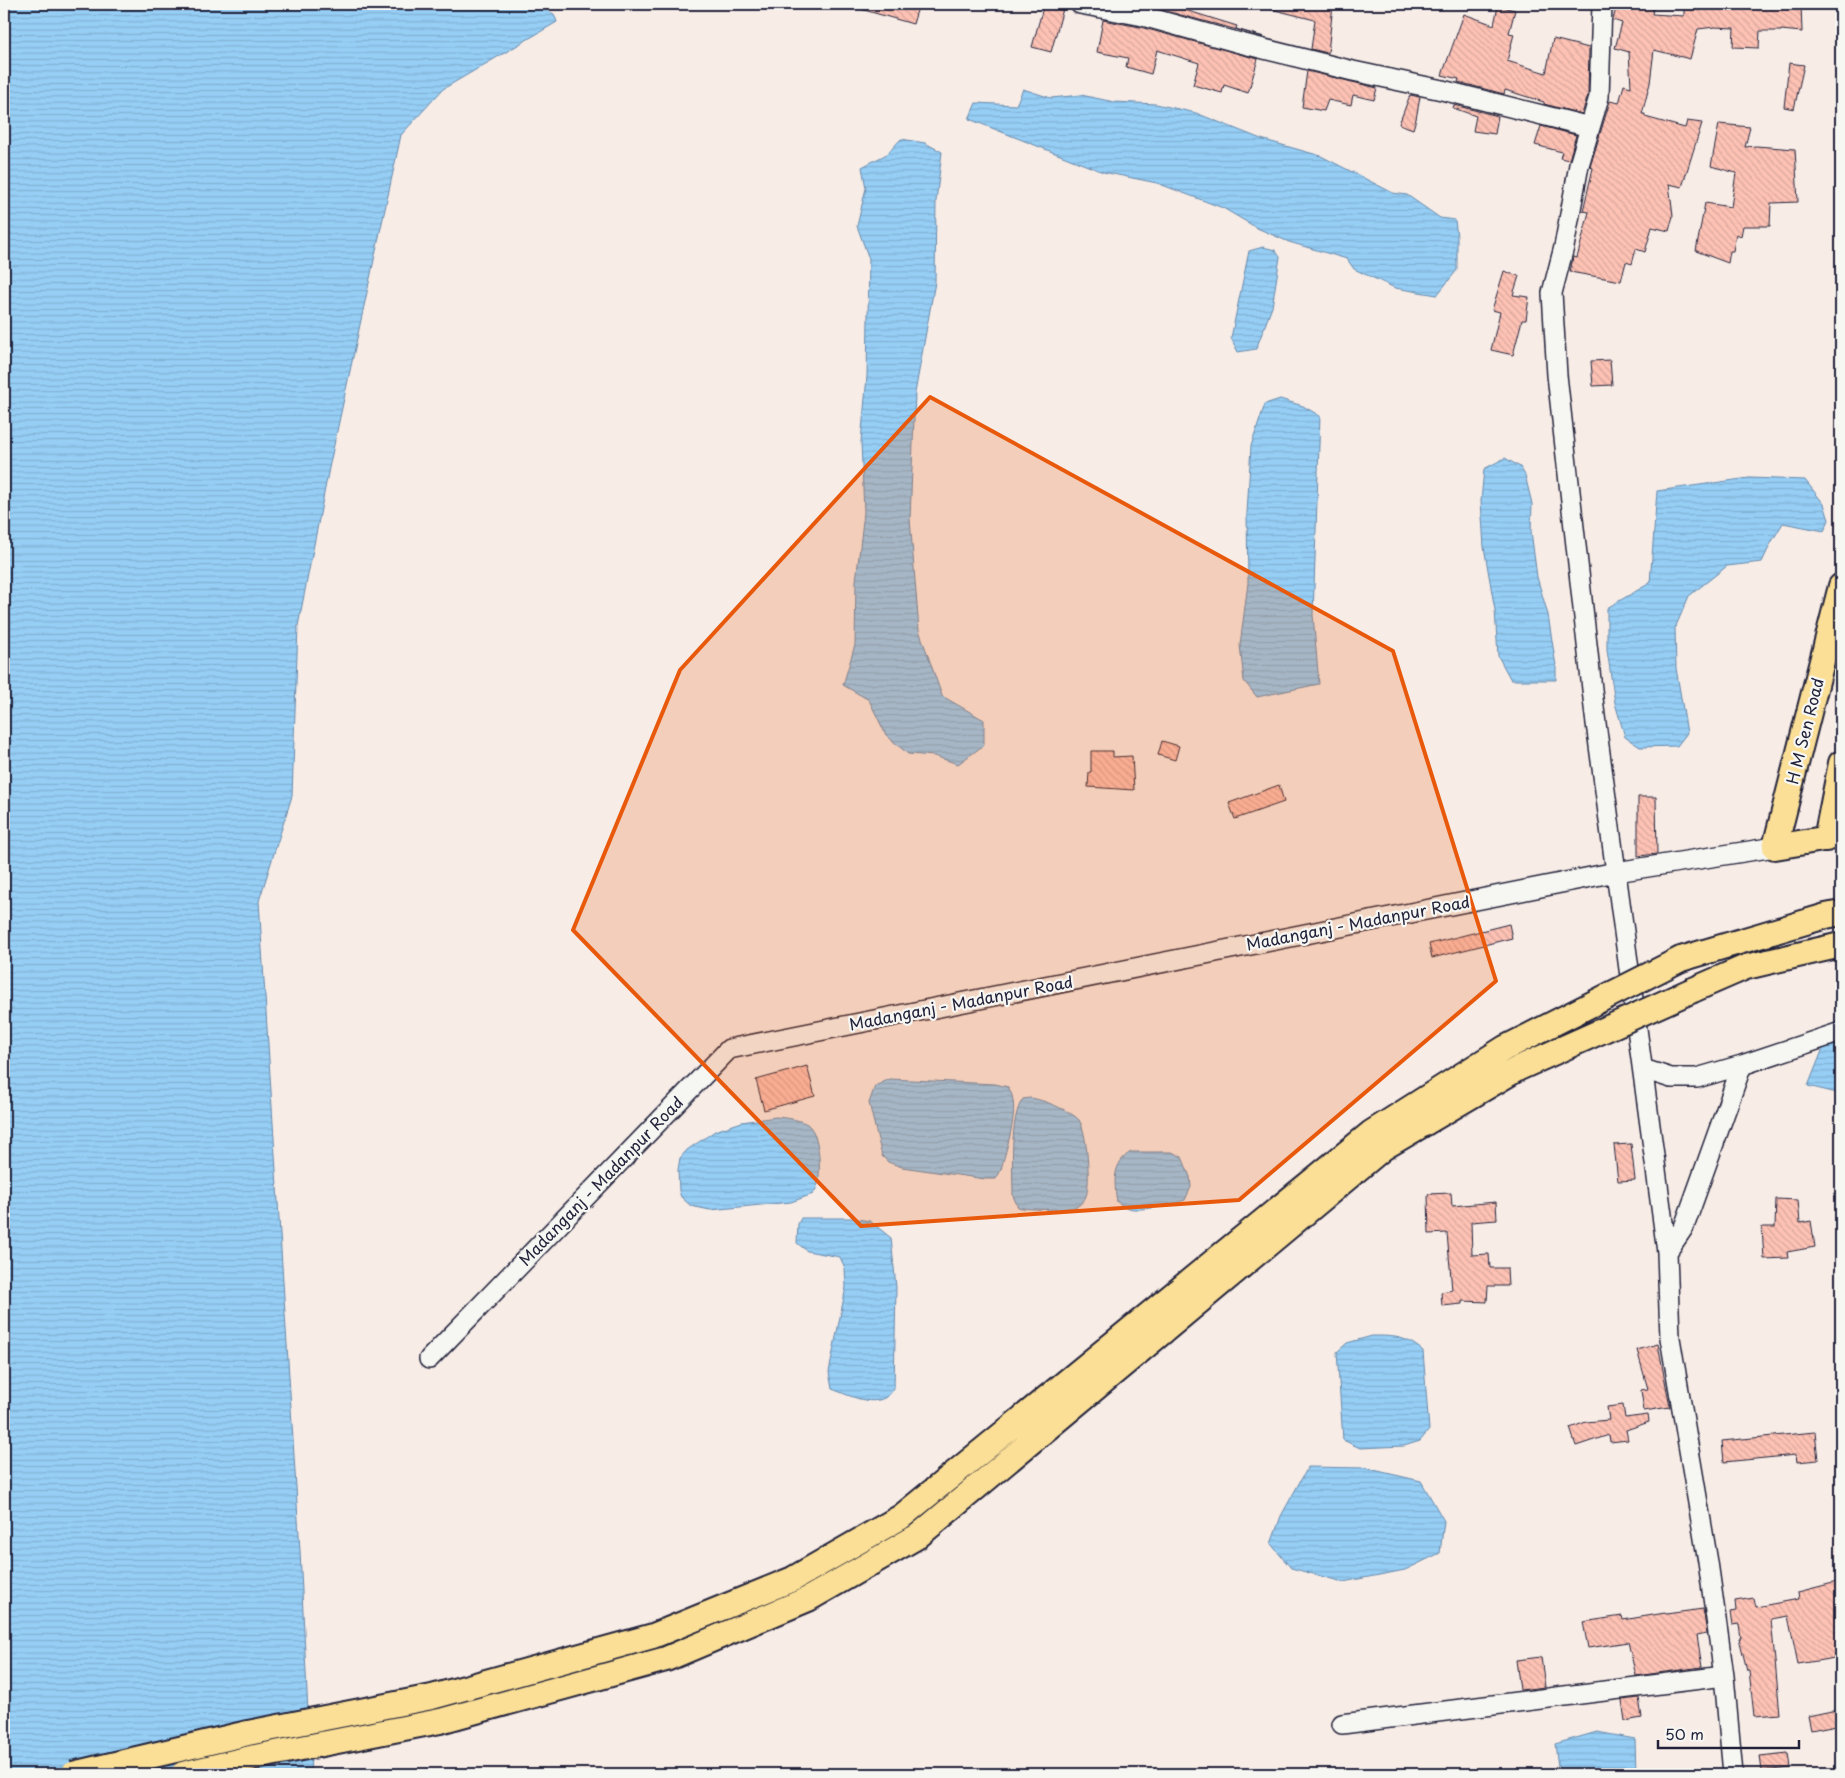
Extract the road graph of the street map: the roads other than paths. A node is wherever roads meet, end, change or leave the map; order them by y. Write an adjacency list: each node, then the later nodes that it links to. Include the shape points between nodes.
1 (1080, 4): 3 (street, via 1143,16 1268,50)
2 (1602, 4): 3 (street, via 1599,97)
3 (1590, 128): 8 (street, via 1552,293 1557,375)
4 (1841, 586): 7 (main road, H M Sen Road)
5 (1841, 763): 6 (main road)
6 (1834, 837): 7 (main road)
7 (1775, 847): 8 (street, Madanganj - Madanpur Road)
8 (1616, 872): 13 (street); 15 (street, Madanganj - Madanpur Road, via 729,1049)
9 (1833, 914): 18 (main road, bridge, via 1681,959 1505,1048 1371,1133 901,1517 793,1579 644,1639 432,1697 248,1733)
10 (1836, 946): 19 (main road, bridge, via 1746,968 1693,990 1519,1068 1383,1148 918,1536 808,1599 656,1662 440,1721)
11 (1841, 1032): 12 (street)
12 (1742, 1066): 13 (street, via 1697,1078 1671,1078); 14 (street, via 1684,1227)
13 (1643, 1069): 14 (street)
14 (1667, 1252): 16 (street, via 1670,1338)
15 (429, 1359)
16 (1724, 1676): 17 (street); 20 (street)
17 (1342, 1724)
18 (74, 1774)
19 (183, 1774)
20 (1734, 1774)

